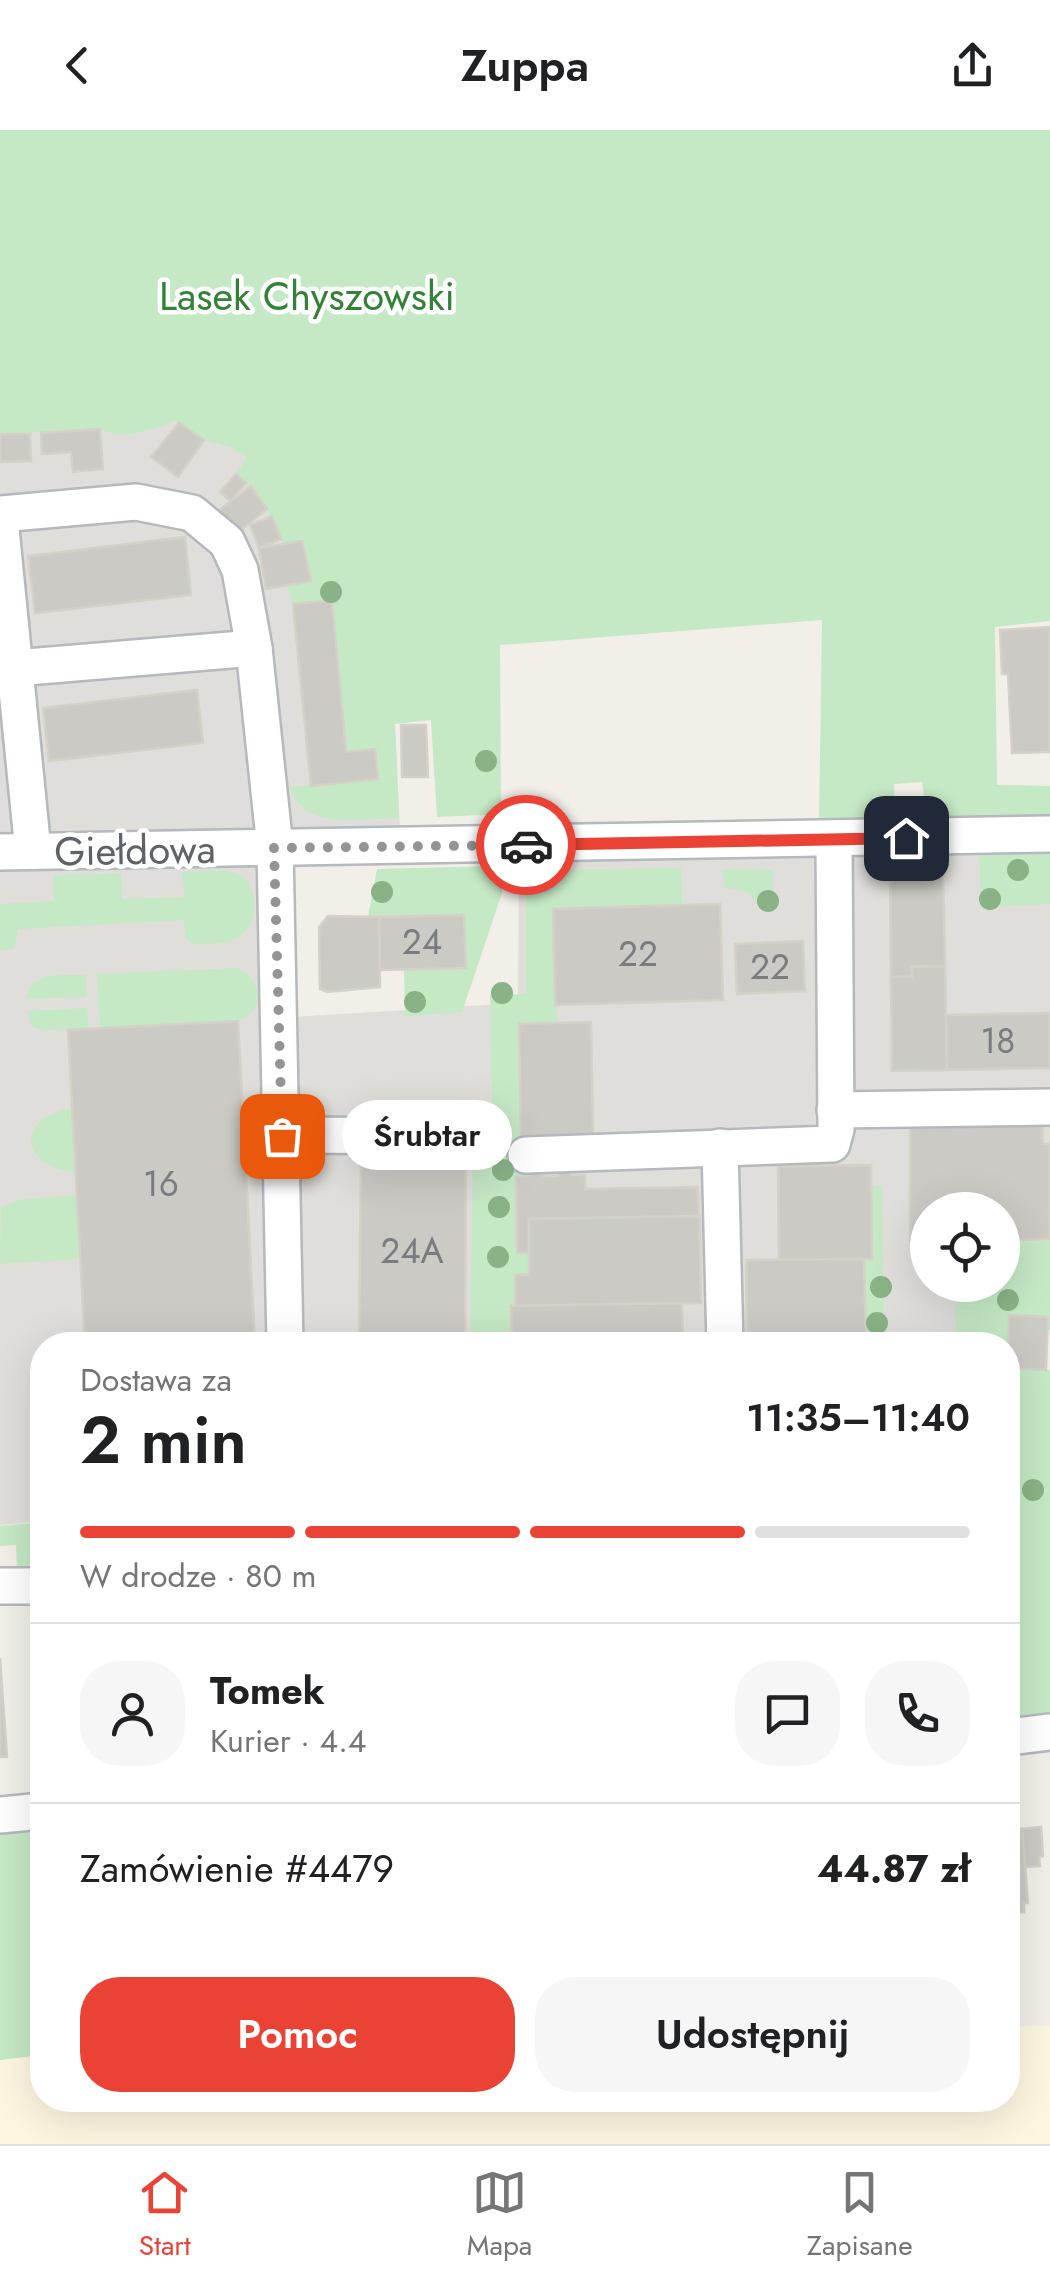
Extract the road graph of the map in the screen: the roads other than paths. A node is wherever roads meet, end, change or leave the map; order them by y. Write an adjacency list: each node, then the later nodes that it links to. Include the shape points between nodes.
1 (0, 516): 2 (street, via 136,502 192,513 226,542 240,570); 3 (street)
2 (254, 648): 3 (street); 6 (street)
3 (14, 668): 7 (street)
4 (1050, 834): 5 (street, Giełdowa)
5 (834, 839): 6 (street, Giełdowa); 9 (street)
6 (274, 848): 7 (street, Giełdowa); 10 (street)
7 (16, 851)
8 (1050, 1107): 9 (street)
9 (835, 1110): 12 (street, via 832,1144)
10 (282, 1136): 11 (street); 14 (street)
11 (473, 1136)
12 (720, 1147): 13 (street); 15 (street)
13 (526, 1155)
14 (285, 1332)
15 (725, 1332)
16 (0, 1586): 17 (street)
17 (30, 1586)
18 (1050, 1732): 19 (street)
19 (1020, 1736)
20 (30, 1812): 21 (street)
21 (0, 1815)

